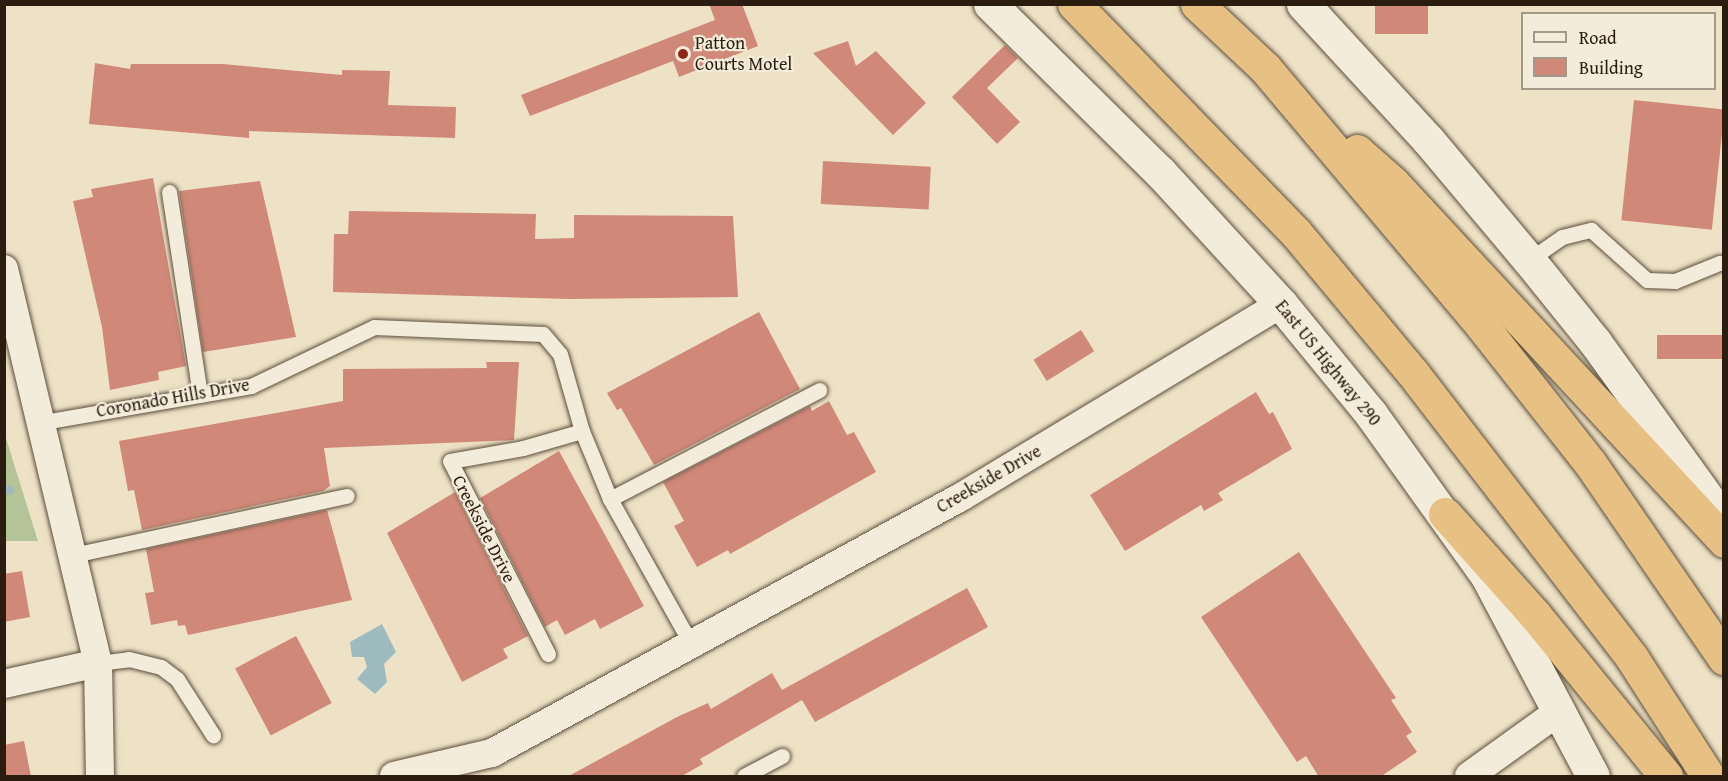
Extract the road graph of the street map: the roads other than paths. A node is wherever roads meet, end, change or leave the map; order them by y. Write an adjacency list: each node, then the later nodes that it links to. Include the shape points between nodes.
1 (990, 4): 10 (main road, East US Highway 290, via 1160,171)
2 (1074, 4): 35 (highway, via 1273,207 1412,372 1624,648)
3 (1197, 4): 5 (highway)
4 (1303, 4): 7 (main road, via 1429,141)
5 (1265, 69): 19 (highway, via 1393,183); 23 (highway, via 1475,317 1590,463)
6 (169, 192): 12 (lane)
7 (1529, 260): 8 (lane, via 1562,237 1591,230 1647,280 1675,281); 18 (main road, via 1595,342)
8 (1719, 263)
9 (4, 269): 13 (street)
10 (1281, 304): 17 (main road, East US Highway 290); 21 (street, Creekside Drive, via 961,496)
11 (819, 390): 16 (lane)
12 (200, 395): 13 (lane, Coronado Hills Drive); 14 (lane, Coronado Hills Drive, via 251,386 374,327 543,334 560,354)
13 (43, 422): 20 (street)
14 (582, 430): 16 (lane); 22 (lane, Creekside Drive, via 523,448 450,461)
15 (347, 496): 20 (lane)
16 (610, 499): 21 (lane)
17 (1445, 514): 26 (main road, East US Highway 290, via 1492,586); 34 (highway, via 1535,615)
18 (1724, 521)
19 (1724, 541)
20 (73, 555): 24 (street)
21 (691, 644): 30 (street, Creekside Drive, via 492,753)
22 (548, 654)
23 (1724, 658)
24 (98, 663): 25 (street); 27 (lane, via 129,659 161,667 177,680); 29 (street)
25 (4, 684)
26 (1561, 710): 32 (street); 33 (main road, East US Highway 290)
27 (213, 735)
28 (782, 756): 31 (lane)
29 (100, 777)
30 (394, 777)
31 (744, 777)
32 (1469, 777)
33 (1593, 777)
34 (1666, 777)
35 (1708, 777)

